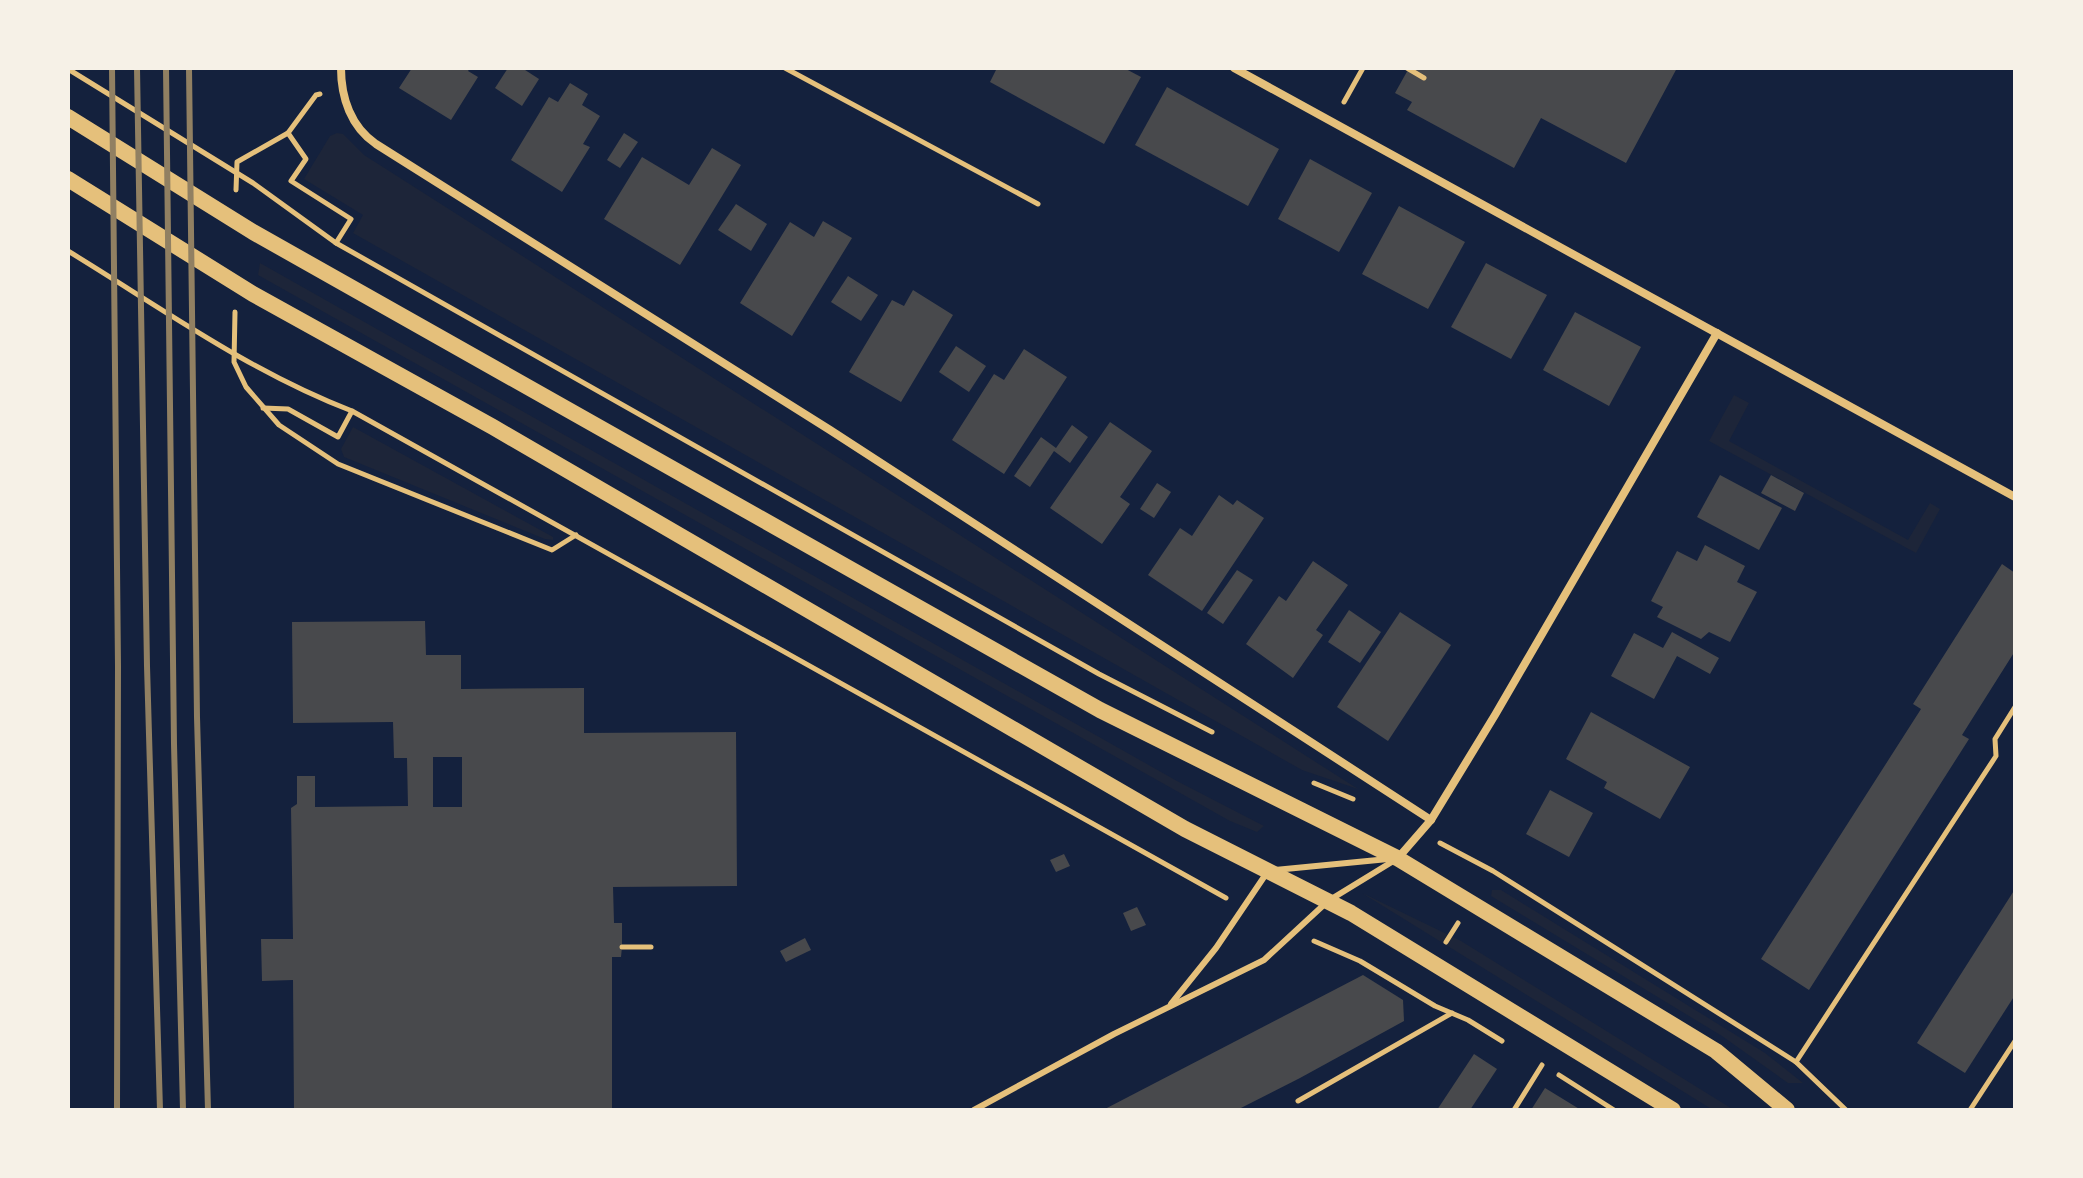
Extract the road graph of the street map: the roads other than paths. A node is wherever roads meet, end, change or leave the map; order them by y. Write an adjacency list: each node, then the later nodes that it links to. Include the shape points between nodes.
1 (341, 68): 7 (street, via 353,120 367,138 830,430)
2 (1234, 68): 5 (street)
3 (68, 117): 8 (main road, via 253,232 1100,710)
4 (68, 179): 9 (main road, via 253,294 521,443 1185,829)
5 (1717, 333): 6 (street); 7 (street)
6 (2015, 497)
7 (1431, 820): 8 (street)
8 (1397, 858): 9 (lane); 10 (lane); 14 (main road, via 1716,1051)
9 (1268, 871): 10 (main road); 11 (lane)
10 (1328, 901): 11 (lane, via 1264,960); 13 (main road)
11 (1169, 1006): 12 (lane)
12 (979, 1109)
13 (1673, 1110)
14 (1787, 1110)

